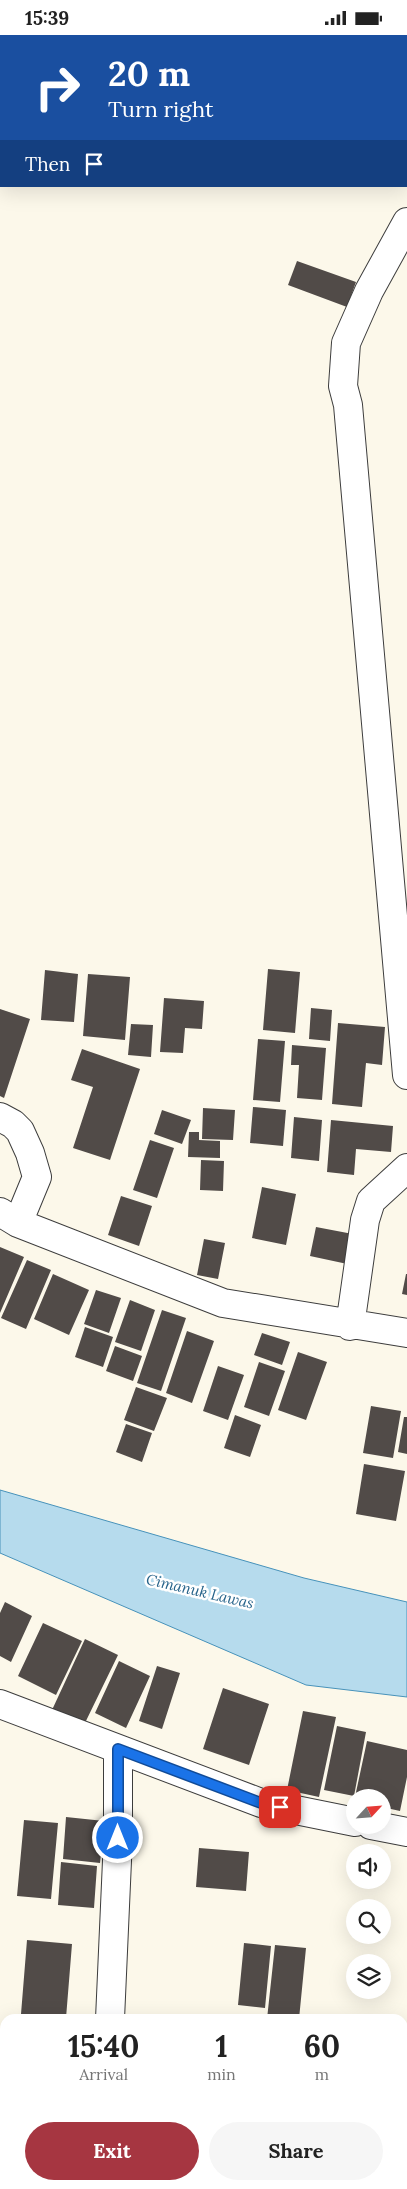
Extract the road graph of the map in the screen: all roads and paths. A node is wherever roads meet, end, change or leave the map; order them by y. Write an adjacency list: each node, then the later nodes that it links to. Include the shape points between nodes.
1 (407, 222): 2 (street, via 369,291 346,343 343,386 348,405)
2 (407, 1075)
3 (0, 1117): 5 (street, via 20,1131 37,1177)
4 (407, 1168): 6 (street, via 371,1201 365,1220)
5 (9, 1218): 6 (street, via 223,1303)
6 (350, 1326): 7 (street)
7 (407, 1333)
8 (0, 1704): 9 (street)
9 (118, 1749): 10 (street, via 261,1803); 13 (street, via 118,1838)
10 (346, 1820)
11 (391, 1829): 12 (street)
12 (407, 1832)
13 (110, 2014)

